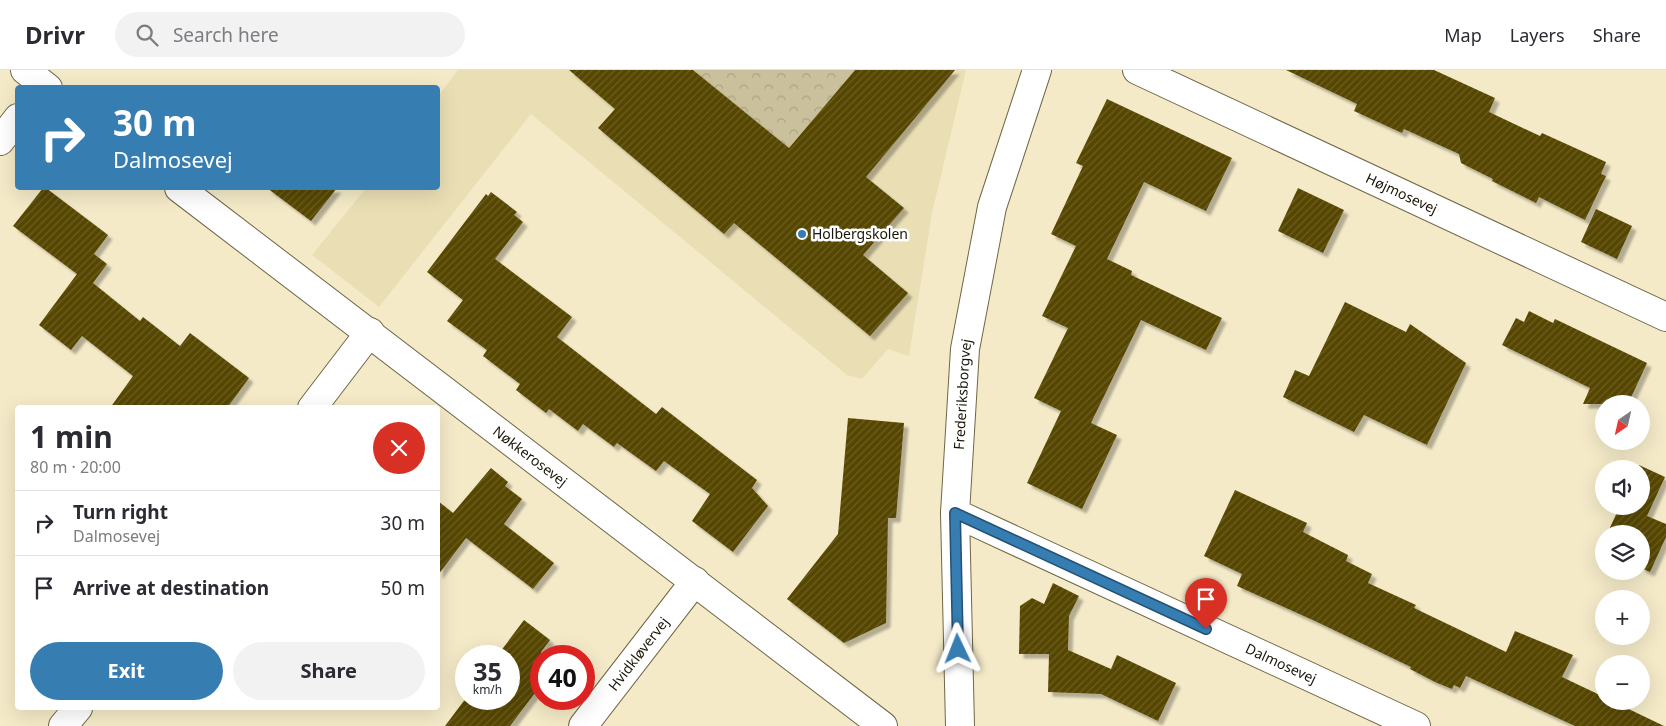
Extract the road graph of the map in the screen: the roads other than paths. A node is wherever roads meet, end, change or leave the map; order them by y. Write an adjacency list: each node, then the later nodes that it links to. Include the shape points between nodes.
1 (1037, 70): 9 (street, Frederiksborgvej, via 992,207 966,339)
2 (1137, 70): 6 (street, Højmosevej)
3 (15, 122): 4 (street)
4 (0, 141)
5 (182, 190): 7 (street, Nøkkerosevej)
6 (1666, 317)
7 (370, 332): 8 (street); 10 (street, Nøkkerosevej)
8 (314, 405)
9 (955, 513): 15 (street, Frederiksborgvej); 16 (street, Dalmosevej)
10 (695, 581): 13 (street, Hvidkløvervej); 14 (street, Nøkkerosevej)
11 (76, 710): 12 (street)
12 (63, 726)
13 (583, 726)
14 (883, 726)
15 (960, 726)
16 (1416, 726)

